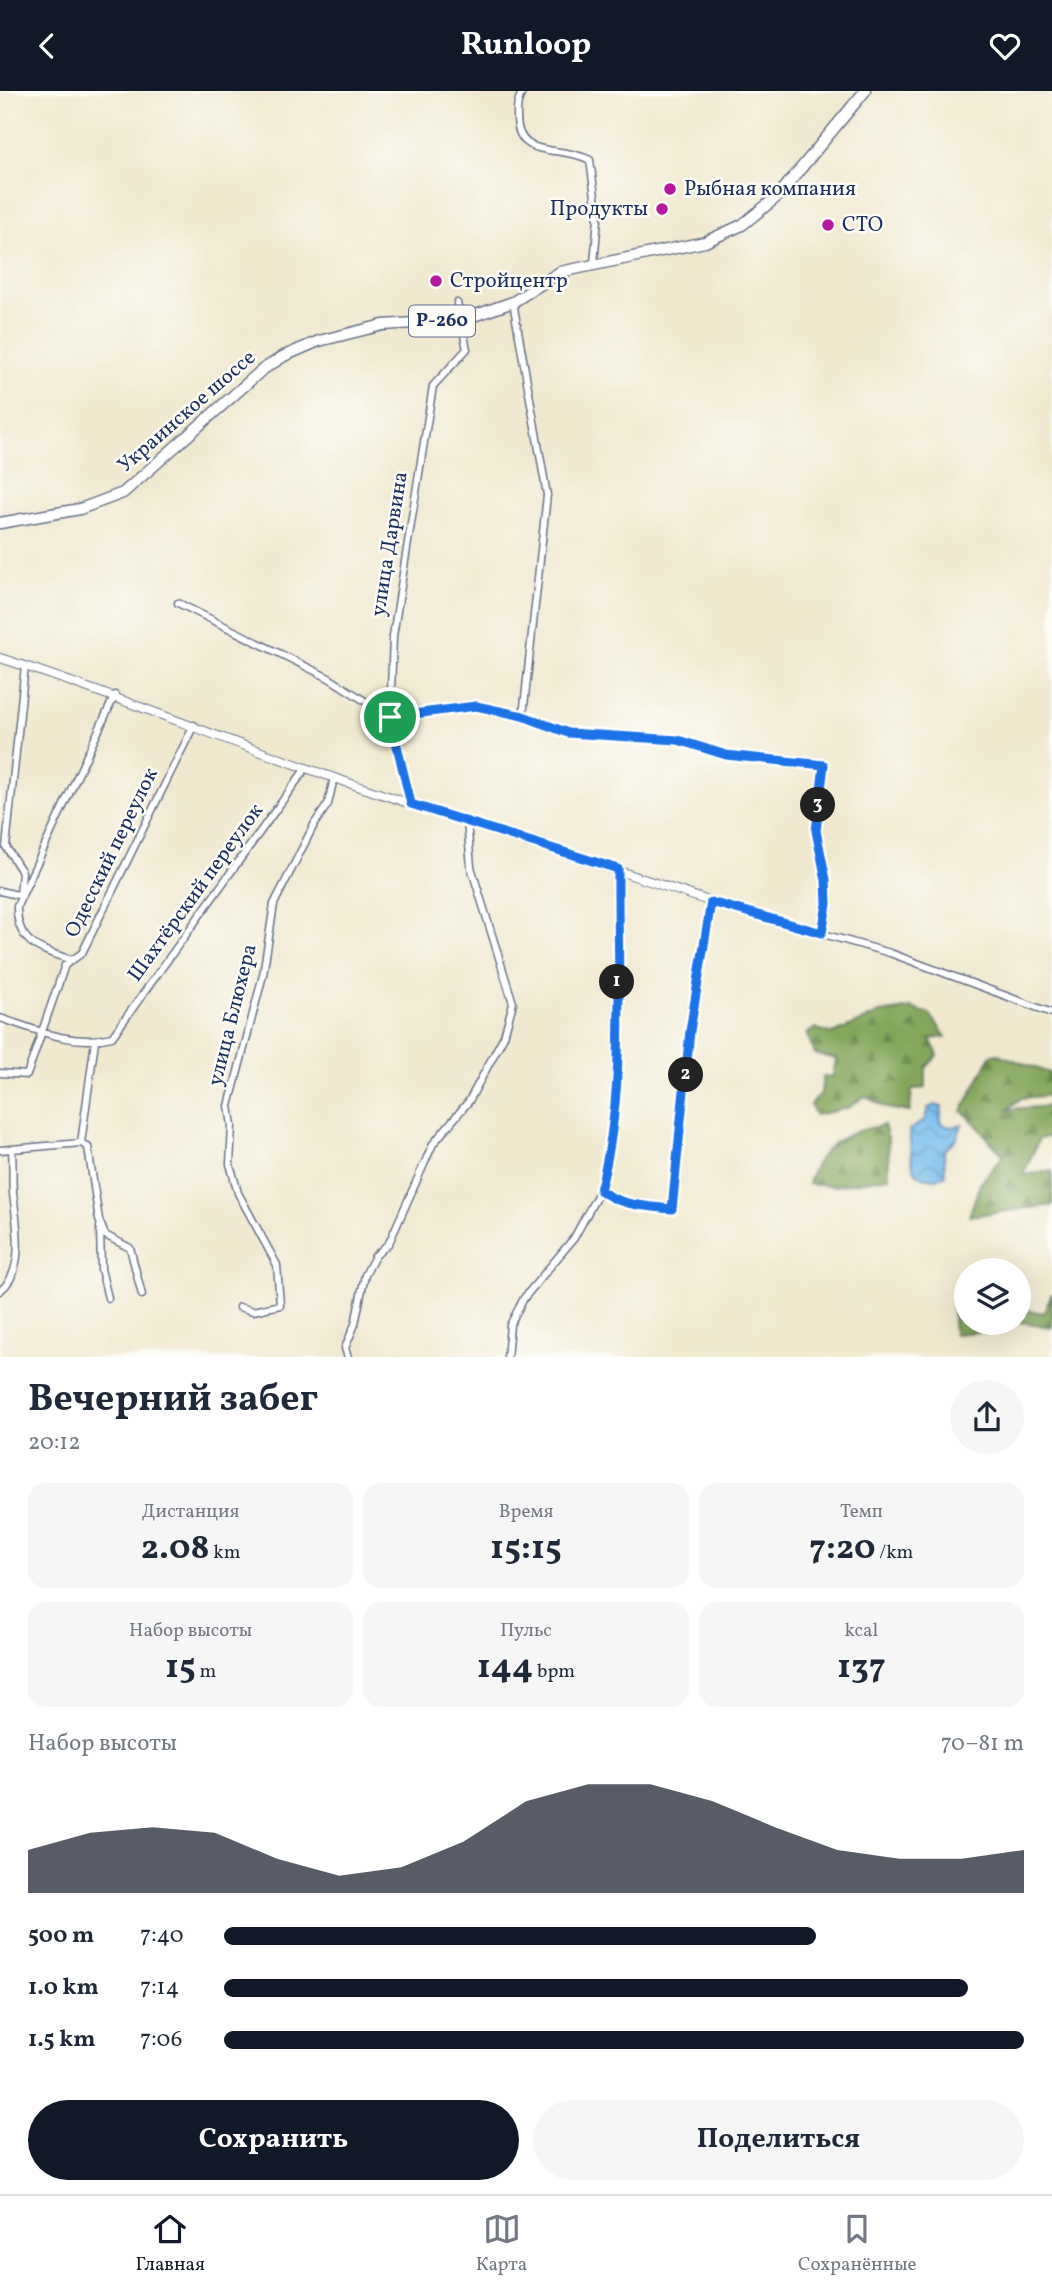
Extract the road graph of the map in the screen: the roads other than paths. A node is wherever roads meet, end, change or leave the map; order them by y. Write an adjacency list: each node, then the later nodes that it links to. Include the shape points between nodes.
1 (523, 91): 3 (street, via 517,100 518,133 523,143 574,152 590,160 598,219)
2 (865, 91): 3 (highway, Украинское шоссе / Р-260, via 778,196 742,225 705,242)
3 (594, 263): 4 (highway, Украинское шоссе / Р-260, via 560,272)
4 (513, 302): 6 (highway, Украинское шоссе / Р-260); 12 (street, via 547,495)
5 (457, 303): 6 (street, улица Дарвина)
6 (462, 320): 7 (highway, Украинское шоссе / Р-260, via 383,325 296,351 262,370 123,493 80,509); 13 (street, улица Дарвина, via 467,349 433,386 393,636)
7 (0, 523)
8 (178, 603): 13 (street, via 329,678)
9 (0, 658): 10 (street)
10 (25, 666): 11 (street); 21 (street, via 6,847 22,872)
11 (115, 695): 14 (street); 21 (street)
12 (523, 716): 13 (street, via 476,706); 23 (street, via 568,733 678,740 726,755 824,765 816,831 826,880)
13 (390, 717): 17 (street, улица Дарвина)
14 (194, 725): 15 (street); 24 (street, Одесский переулок, via 82,953)
15 (306, 768): 16 (street); 28 (street, Шахтёрский переулок, via 113,1037)
16 (334, 778): 17 (street); 38 (street, улица Блюхера, via 328,804 274,904 263,975 229,1106 230,1164 238,1193 277,1265 280,1305 253,1311)
17 (411, 804): 18 (street)
18 (467, 821): 19 (street); 39 (street, via 471,867 513,1003 504,1036 469,1101 433,1144 389,1243 365,1275 345,1348)
19 (618, 869): 22 (street); 33 (street, via 612,1139)
20 (0, 891): 21 (street)
21 (21, 896): 24 (street, via 17,924 26,938 42,950)
22 (711, 902): 23 (street); 33 (street, via 690,1031 672,1209 610,1198)
23 (822, 933): 25 (street)
24 (72, 960): 27 (street, Одесский переулок, via 65,965)
25 (1052, 1013)
26 (0, 1018): 27 (street)
27 (41, 1031): 28 (street, via 74,1041); 29 (street, Одесский переулок, via 27,1075)
28 (95, 1041): 30 (street)
29 (0, 1073)
30 (81, 1143): 31 (street); 34 (street, via 88,1147)
31 (12, 1149): 32 (street); 35 (street, via 19,1229 10,1279)
32 (0, 1150)
33 (600, 1190): 40 (street, via 574,1238 524,1298 510,1325)
34 (100, 1221): 36 (street, via 105,1235 130,1248); 37 (street, via 101,1269)
35 (0, 1291)
36 (142, 1295)
37 (108, 1298)
38 (239, 1307)
39 (348, 1357)
40 (507, 1357)

